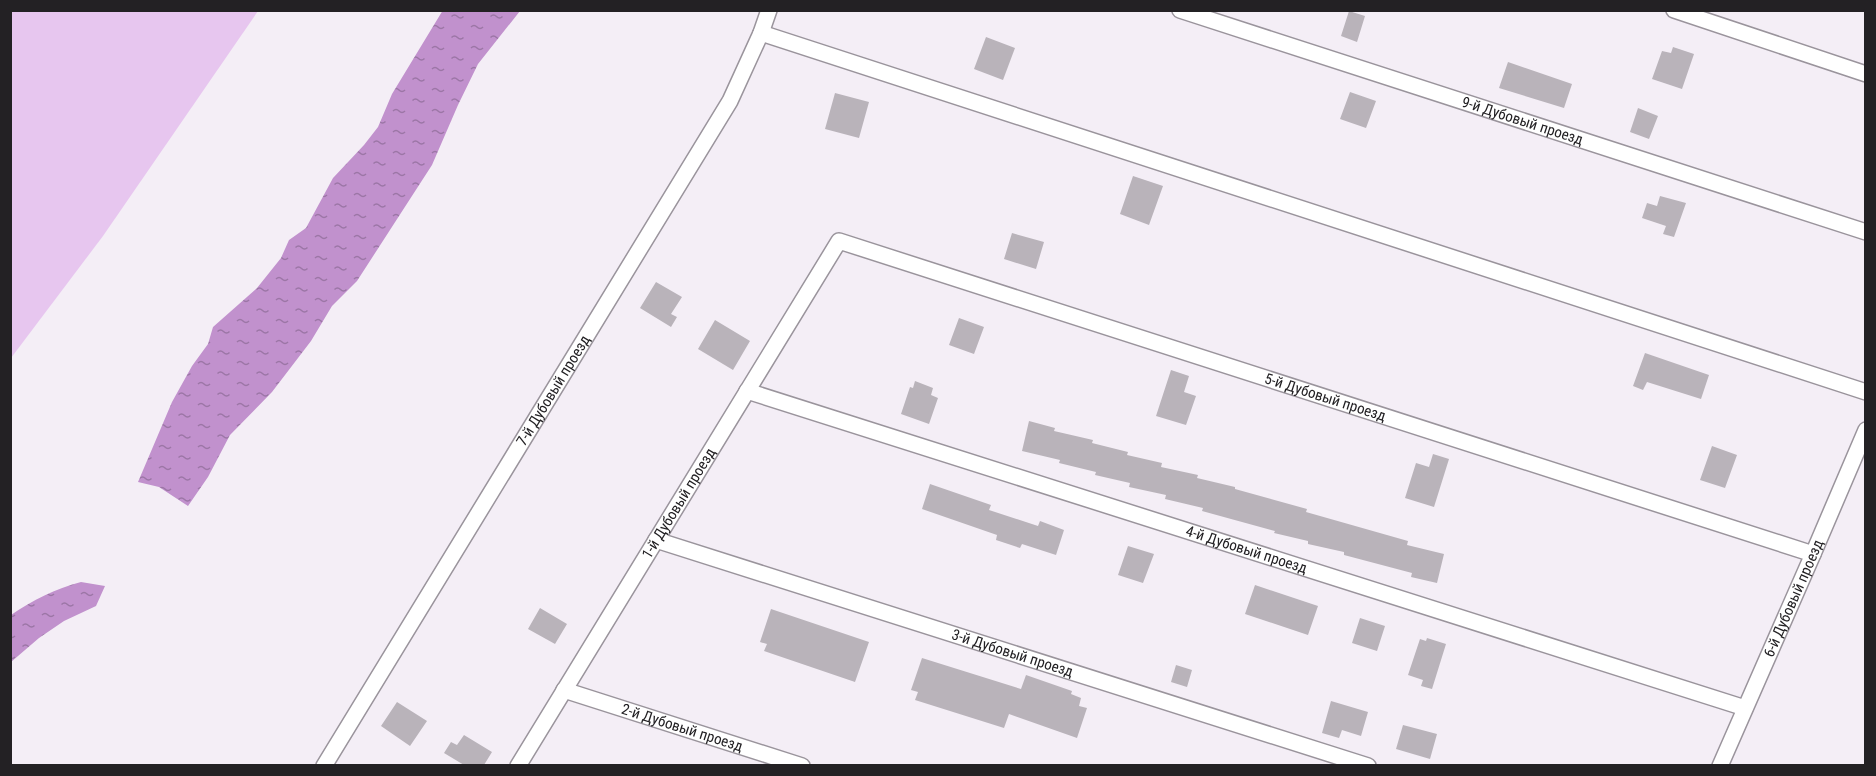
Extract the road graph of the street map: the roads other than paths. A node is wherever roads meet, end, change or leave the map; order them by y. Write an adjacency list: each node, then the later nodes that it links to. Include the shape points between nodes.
1 (769, 10): 4 (street, 7-й Дубовый проезд)
2 (1180, 10): 6 (street, 9-й Дубовый проезд)
3 (1674, 10): 5 (street)
4 (761, 33): 9 (street); 15 (street, 7-й Дубовый проезд, via 730,101)
5 (1866, 74)
6 (1866, 232)
7 (839, 241): 8 (street, 1-й Дубовый проезд); 12 (street, 5-й Дубовый проезд)
8 (747, 391): 11 (street, 1-й Дубовый проезд); 14 (street, 4-й Дубовый проезд)
9 (1866, 392)
10 (1866, 430): 12 (street, 6-й Дубовый проезд)
11 (656, 540): 13 (street, 1-й Дубовый проезд); 18 (street, 3-й Дубовый проезд)
12 (1813, 554): 14 (street, 6-й Дубовый проезд)
13 (564, 690): 16 (street, 1-й Дубовый проезд); 17 (street, 2-й Дубовый проезд)
14 (1745, 708): 19 (street, 6-й Дубовый проезд)
15 (324, 765)
16 (518, 765)
17 (802, 765)
18 (1368, 765)
19 (1720, 765)

